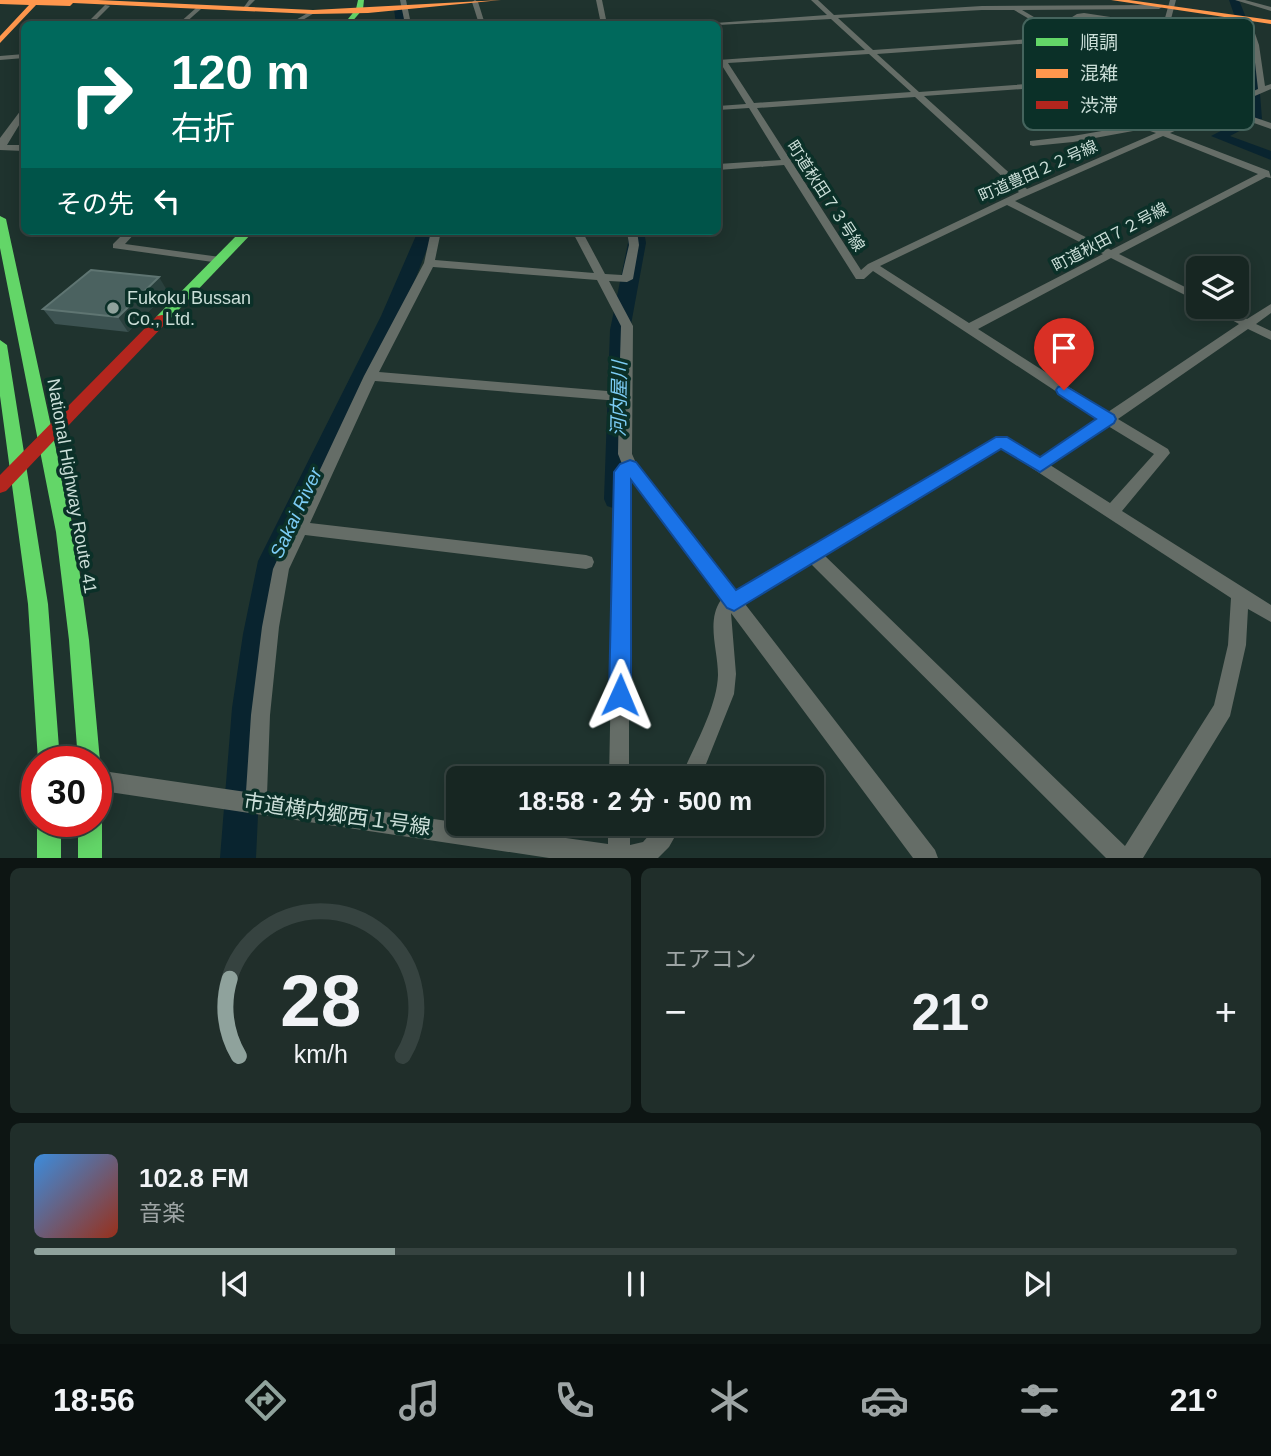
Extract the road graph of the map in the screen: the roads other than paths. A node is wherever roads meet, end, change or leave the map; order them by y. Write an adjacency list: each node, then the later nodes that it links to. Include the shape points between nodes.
1 (53, 0): 17 (main road)
2 (84, 0): 17 (main road)
3 (498, 0): 9 (main road)
4 (598, 0): 34 (street)
5 (814, 0): 24 (street)
6 (1024, 0): 19 (street)
7 (1238, 0): 21 (street)
8 (29, 1): 10 (main road); 11 (main road); 36 (main road); 38 (main road)
9 (472, 1): 13 (main road); 33 (street)
10 (0, 2)
11 (115, 3): 15 (main road); 17 (main road); 31 (street)
12 (249, 3): 15 (main road); 20 (main road)
13 (404, 4): 20 (main road)
14 (1118, 4): 16 (main road); 19 (street); 29 (street, via 1125,11)
15 (228, 5): 17 (main road)
16 (1168, 5): 30 (main road)
17 (197, 6): 22 (main road); 32 (street)
18 (1014, 8): 19 (street); 24 (street); 25 (street)
19 (1048, 8): 23 (street)
20 (356, 11): 22 (main road)
21 (1270, 11): 30 (main road)
22 (301, 16)
23 (1083, 16): 26 (street); 27 (street); 28 (street)
24 (835, 17): 35 (street); 40 (street)
25 (1031, 18)
26 (1078, 18)
27 (1088, 18)
28 (1100, 18)
29 (1119, 18)
30 (1242, 18)
31 (93, 21)
32 (184, 21)
33 (481, 21)
34 (603, 21)
35 (721, 23)
36 (0, 24)
37 (1254, 37): 46 (street)
38 (0, 41)
39 (1023, 42): 40 (street)
40 (873, 52): 43 (street); 47 (street)
41 (21, 56): 42 (street)
42 (0, 58)
43 (721, 61)
44 (721, 62): 50 (street, 町道秋田７３号線)
45 (1023, 87): 47 (street)
46 (1266, 88)
47 (919, 94): 50 (street); 67 (street)
48 (1254, 95): 49 (street)
49 (1271, 101)
50 (751, 106): 51 (street); 64 (street, 町道秋田７３号線)
51 (721, 108)
52 (21, 116): 56 (street)
53 (1254, 121): 54 (street)
54 (1271, 127)
55 (21, 128): 56 (street)
56 (12, 130): 61 (street)
57 (1126, 130): 62 (street)
58 (1152, 130): 60 (street)
59 (1172, 130): 60 (street, 町道豊田２２号線)
60 (1163, 134): 66 (street); 67 (street, 町道豊田２２号線)
61 (2, 140): 63 (street, via 1,148)
62 (1033, 142)
63 (21, 148)
64 (785, 162): 65 (street); 81 (street, 町道秋田７３号線)
65 (721, 167)
66 (1269, 175): 76 (street)
67 (1026, 193): 68 (street, 町道豊田２２号線)
68 (1007, 201): 76 (street); 79 (street, 町道豊田２２号線)
69 (0, 219): 75 (main road, National Highway Route 41)
70 (128, 235): 77 (street, via 117,247)
71 (244, 235): 77 (main road)
72 (435, 235): 78 (street)
73 (579, 235): 80 (street)
74 (633, 235): 80 (street, via 627,278)
75 (3, 247): 92 (main road, National Highway Route 41)
76 (1114, 256): 82 (street); 86 (street)
77 (220, 260): 92 (main road)
78 (429, 263): 80 (street); 89 (street)
79 (872, 266): 81 (street, 町道豊田２２号線); 86 (street)
80 (600, 276): 90 (street, via 627,326)
81 (860, 277)
82 (1186, 292)
83 (1271, 308): 85 (street)
84 (1238, 319): 85 (street)
85 (1247, 324): 87 (street); 91 (street)
86 (972, 331): 91 (street)
87 (1271, 336)
88 (0, 345): 94 (main road)
89 (371, 376): 90 (street); 98 (street)
90 (626, 397): 95 (street, via 625,454)
91 (1108, 419): 93 (street); 97 (street, via 1163,453)
92 (46, 439): 94 (main road); 105 (main road, National Highway Route 41, via 65,532)
93 (1040, 465): 97 (street); 99 (street, via 1001,441)
94 (19, 466): 96 (main road); 104 (main road, via 44,644)
95 (630, 466): 102 (street); 106 (street, via 622,472)
96 (0, 486)
97 (1112, 512): 101 (street)
98 (299, 528): 100 (street); 109 (street, via 281,569 273,603)
99 (814, 556): 102 (street); 118 (street)
100 (586, 562)
101 (1240, 593): 103 (street); 119 (street, via 1237,645 1223,709)
102 (734, 602): 107 (street, via 722,615 725,694); 117 (street)
103 (1271, 614)
104 (48, 746)
105 (88, 746)
106 (620, 766)
107 (695, 766)
108 (112, 782): 109 (street, 市道横内郷西１号線)
109 (256, 803): 114 (street, 市道横内郷西１号線)
110 (619, 836): 114 (street)
111 (665, 836): 114 (street, via 643,855)
112 (49, 837): 115 (main road)
113 (90, 837): 116 (main road)
114 (619, 857)
115 (48, 858)
116 (90, 858)
117 (927, 858)
118 (1122, 858)
119 (1130, 858)

